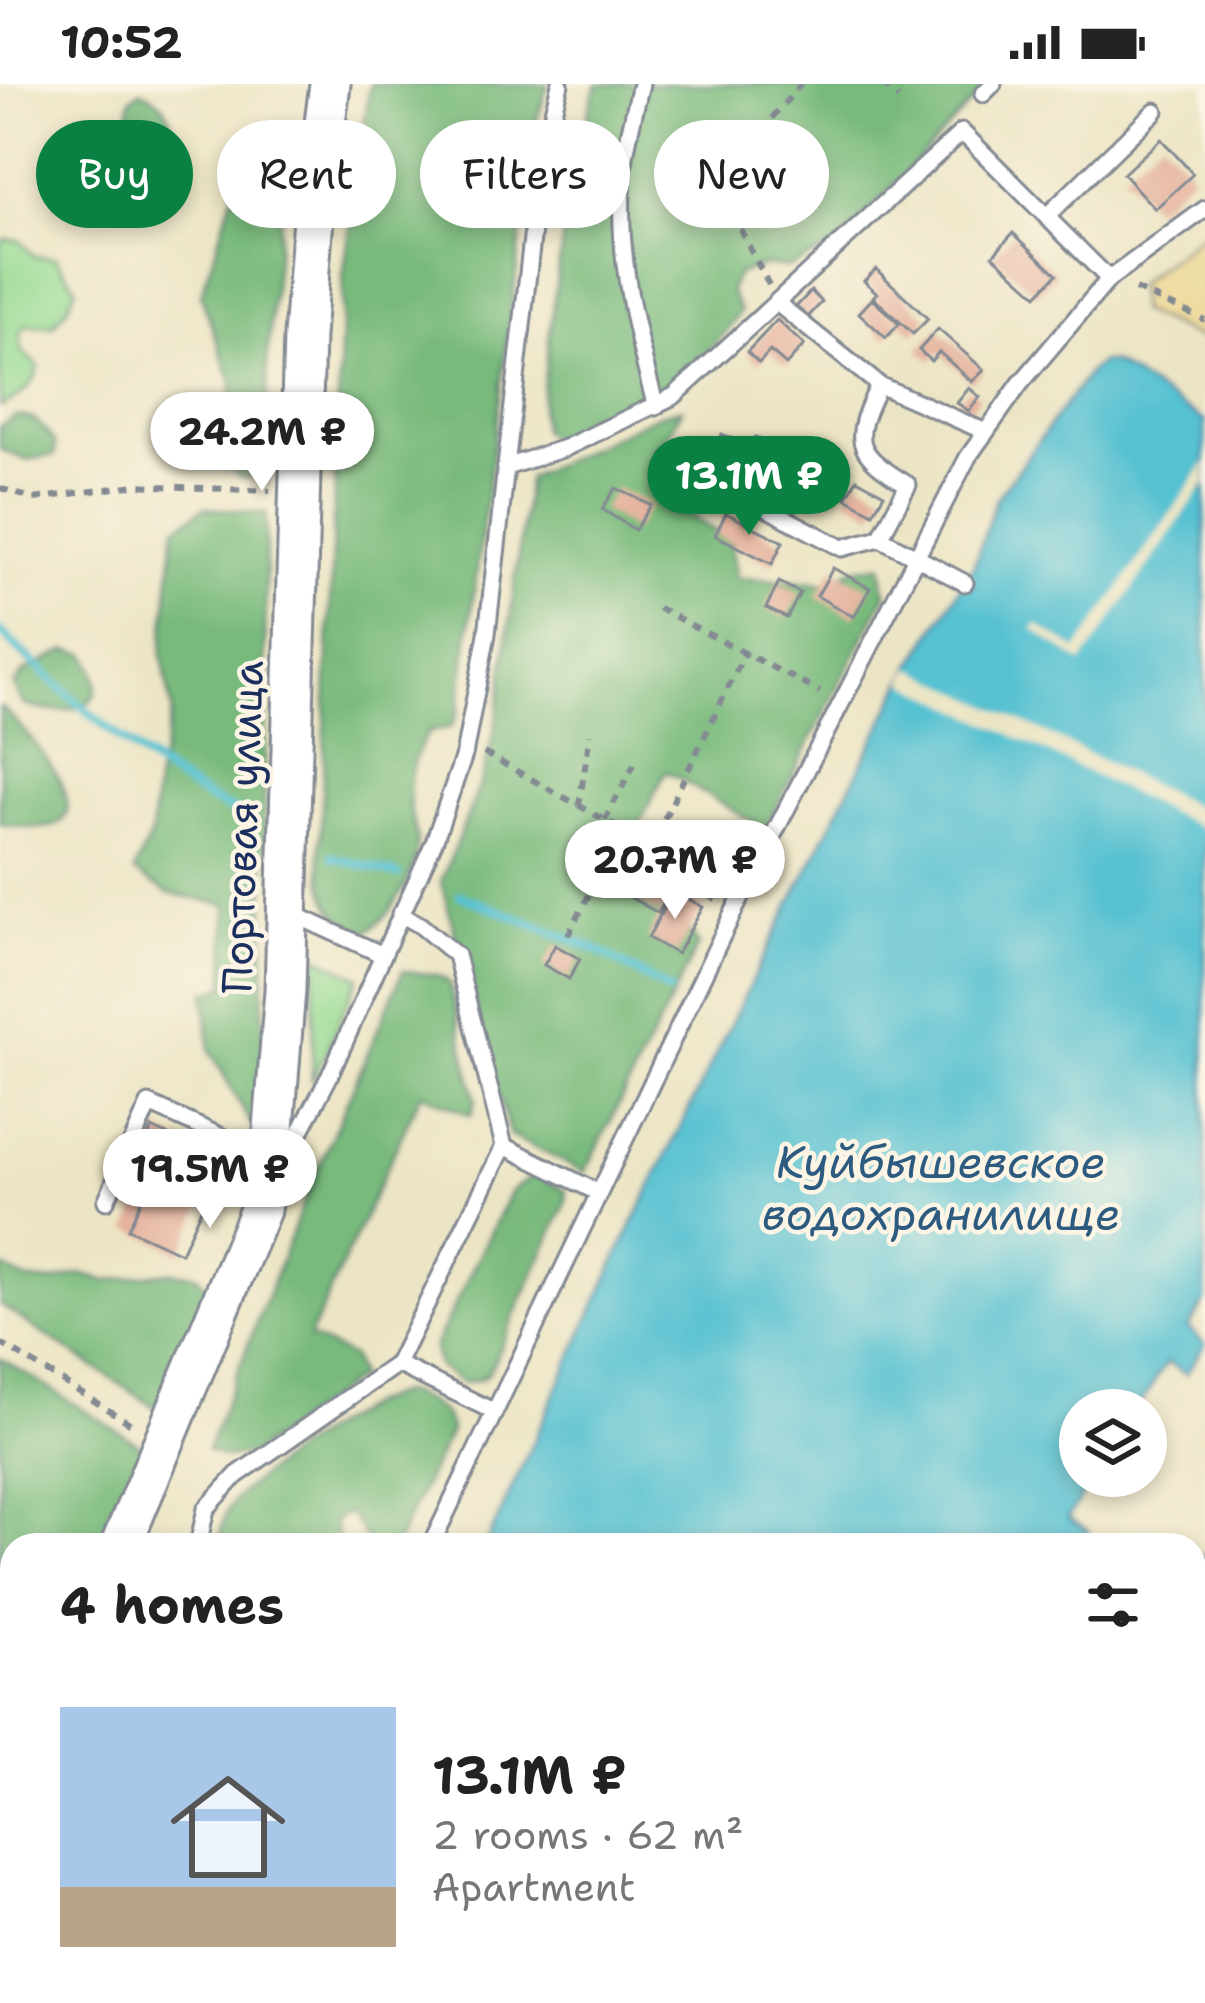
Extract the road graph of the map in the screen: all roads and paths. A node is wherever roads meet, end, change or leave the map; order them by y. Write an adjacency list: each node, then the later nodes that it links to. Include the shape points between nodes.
1 (330, 84): 19 (street, Портовая улица, via 304,336)
2 (560, 84): 17 (lane, via 541,159)
3 (640, 84): 14 (lane, via 625,161 623,251)
4 (801, 84): 11 (path, via 719,188)
5 (884, 84): 6 (path)
6 (898, 99)
7 (1155, 111): 9 (lane)
8 (1205, 209): 10 (lane)
9 (1047, 216): 10 (lane); 11 (lane, via 962,132)
10 (1108, 280): 12 (path); 15 (lane)
11 (778, 304): 13 (lane); 14 (lane)
12 (1205, 320)
13 (879, 385): 15 (lane); 20 (lane, via 862,420 864,449 908,484)
14 (656, 406): 17 (lane)
15 (986, 432): 21 (lane)
16 (671, 458): 20 (lane, via 842,548)
17 (506, 467): 35 (lane, via 464,755)
18 (0, 488): 19 (path, via 34,499 136,485)
19 (300, 493): 34 (street, Портовая улица)
20 (880, 538): 21 (lane)
21 (916, 556): 22 (lane); 25 (lane)
22 (965, 584)
23 (658, 608): 24 (path)
24 (746, 651): 25 (path); 32 (path)
25 (839, 702): 33 (lane)
26 (590, 734): 29 (path)
27 (638, 757): 30 (path)
28 (500, 762): 29 (path)
29 (580, 806): 30 (path)
30 (605, 820): 31 (path)
31 (623, 830): 32 (path); 36 (path)
32 (652, 844): 33 (path, via 698,871 692,885)
33 (734, 910): 40 (lane)
34 (288, 911): 37 (lane); 39 (street, Портовая улица)
35 (400, 914): 37 (lane); 38 (lane, via 456,955)
36 (568, 935)
37 (383, 955): 42 (lane)
38 (504, 1145): 40 (lane); 44 (lane)
39 (270, 1159): 41 (lane, via 149,1104); 42 (street, Портовая улица)
40 (597, 1192): 45 (lane)
41 (106, 1202)
42 (260, 1210): 47 (street, Портовая улица)
43 (0, 1343): 46 (path)
44 (398, 1364): 45 (lane); 48 (lane, via 237,1475 206,1509)
45 (493, 1411): 49 (lane)
46 (112, 1412)
47 (126, 1533)
48 (201, 1533)
49 (437, 1533)

